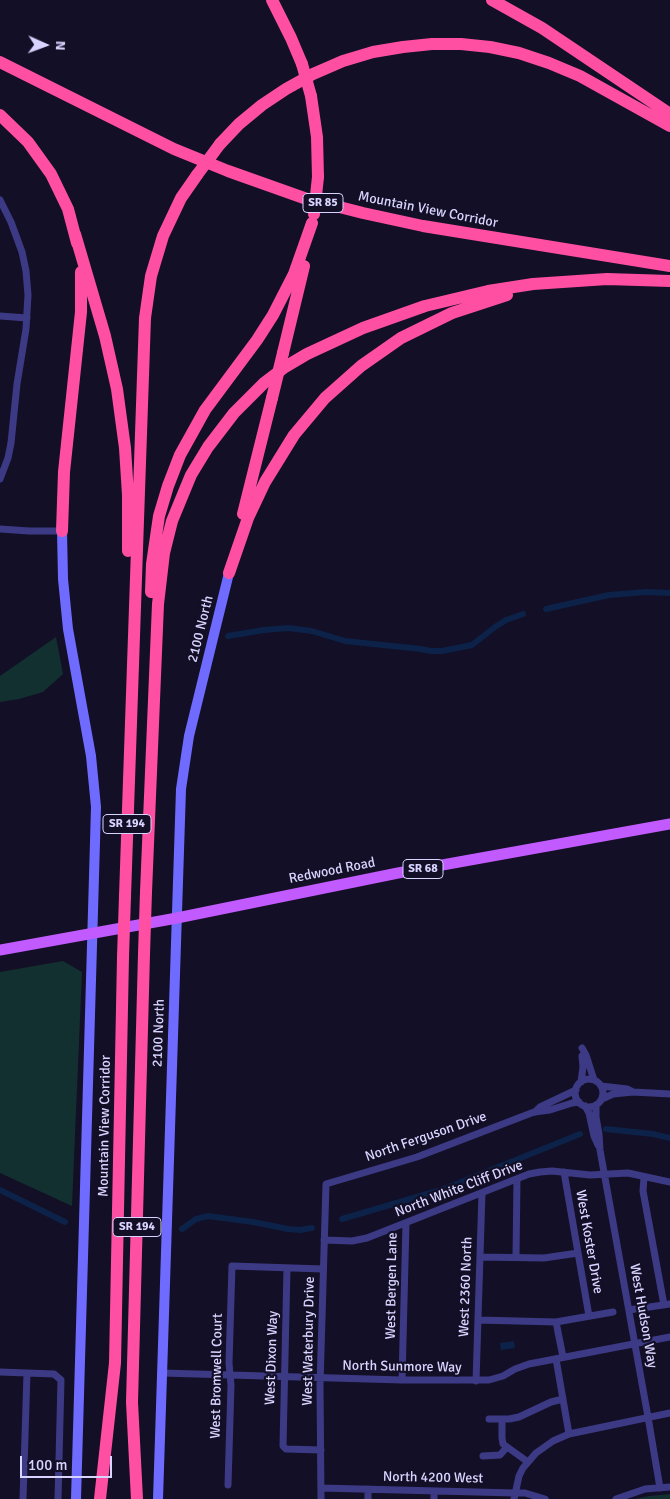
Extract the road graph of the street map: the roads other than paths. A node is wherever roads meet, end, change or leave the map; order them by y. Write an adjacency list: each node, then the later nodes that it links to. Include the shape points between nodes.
1 (272, 0): 8 (highway, bridge, via 302,64 312,96 318,178)
2 (492, 0): 4 (highway, via 542,28)
3 (0, 62): 10 (highway, Mountain View Corridor / SR 85, via 183,153 304,198 422,226)
4 (670, 114)
5 (0, 115): 9 (highway, via 44,163 63,197)
6 (670, 126): 19 (highway, bridge, via 580,76 533,57 490,47 432,44 373,52 313,74 262,105 220,144 181,198 163,236 146,304)
7 (0, 200): 14 (street, via 16,232 24,262)
8 (313, 219): 18 (highway, bridge, via 305,264); 20 (highway, via 300,259 280,302 196,425 177,462 163,501 152,564)
9 (75, 234): 17 (highway, via 82,297 64,472); 19 (highway, via 109,353 123,428 128,514)
10 (670, 266)
11 (607, 279): 12 (highway); 18 (highway, via 525,291 470,306 418,329 361,366 326,398 285,448 256,500); 20 (highway, via 550,282 495,290 386,319 297,360 264,384 234,413 191,476 177,506 168,537 158,604)
12 (670, 281)
13 (0, 316): 14 (street)
14 (28, 318): 15 (street, via 11,443)
15 (0, 479)
16 (0, 529): 17 (street)
17 (62, 531): 23 (main road, via 68,629 95,793)
18 (229, 572): 22 (main road, 2100 North, via 183,769)
19 (130, 754): 87 (highway, Mountain View Corridor / SR 194, bridge, via 115,1363)
20 (150, 775): 88 (highway, SR 194, bridge, via 132,1402)
21 (670, 824): 22 (main road, Redwood Road / SR 68)
22 (177, 918): 23 (main road, Redwood Road / SR 68); 61 (main road, 2100 North)
23 (92, 934): 24 (main road, Redwood Road / SR 68); 86 (main road)
24 (0, 950)
25 (594, 1080): 26 (street); 26 (street, via 582,1048); 27 (street)
26 (581, 1082): 28 (street)
27 (601, 1086): 29 (street); 31 (street)
28 (576, 1090): 32 (street, via 576,1099); 34 (street, North Ferguson Drive)
29 (633, 1092): 30 (street); 31 (street)
30 (670, 1094)
31 (602, 1099): 33 (street)
32 (582, 1104): 33 (street); 34 (street, North Ferguson Drive, via 572,1103); 35 (street, West Hudson Way)
33 (596, 1106): 35 (street, West Hudson Way)
34 (534, 1112): 41 (street, North Ferguson Drive, via 417,1156)
35 (600, 1150): 37 (street, West Hudson Way)
36 (564, 1172): 37 (street, North White Cliff Drive); 39 (street, North White Cliff Drive, via 540,1172); 45 (street, West Koster Drive)
37 (604, 1175): 38 (street, North White Cliff Drive, via 628,1173); 51 (street, West Hudson Way)
38 (644, 1177): 40 (street, North White Cliff Drive); 50 (street, via 643,1191)
39 (517, 1179): 42 (street, North White Cliff Drive); 47 (street)
40 (670, 1182)
41 (326, 1184): 44 (street, West Waterbury Drive)
42 (482, 1193): 43 (street, North White Cliff Drive); 46 (street, West 2360 North)
43 (406, 1223): 44 (street, North White Cliff Drive, via 362,1240); 65 (street, West Bergen Lane)
44 (324, 1240): 49 (street, West Waterbury Drive)
45 (578, 1253): 47 (street, via 552,1258); 53 (street, West Koster Drive)
46 (480, 1257): 47 (street); 54 (street, West 2360 North)
47 (516, 1257)
48 (287, 1268): 49 (street); 62 (street, West Bromwell Court, via 232,1266); 63 (street, West Dixon Way)
49 (323, 1269): 64 (street, West Waterbury Drive)
50 (667, 1304): 51 (street)
51 (629, 1310): 57 (street, West Hudson Way)
52 (613, 1312): 53 (street)
53 (590, 1316): 55 (street)
54 (478, 1320): 55 (street); 66 (street, West 2360 North)
55 (556, 1322): 58 (street)
56 (670, 1337): 57 (street, North Sunmore Way)
57 (635, 1344): 58 (street, North Sunmore Way); 69 (street, West Hudson Way)
58 (559, 1358): 66 (street, North Sunmore Way); 67 (street)
59 (0, 1372): 60 (street)
60 (26, 1373): 84 (street); 85 (street, via 60,1377)
61 (162, 1373): 62 (street, North Sunmore Way); 89 (main road, 2100 North)
62 (230, 1375): 63 (street, North Sunmore Way); 77 (street, West Bromwell Court)
63 (284, 1376): 64 (street, North Sunmore Way); 74 (street, West Dixon Way, via 284,1448)
64 (321, 1377): 65 (street, North Sunmore Way); 74 (street, West Waterbury Drive)
65 (402, 1380): 66 (street, North Sunmore Way)
66 (476, 1381)
67 (563, 1399): 71 (street, via 519,1417); 72 (street)
68 (670, 1412): 69 (street)
69 (648, 1417): 72 (street); 80 (street, West Hudson Way)
70 (489, 1419): 71 (street)
71 (502, 1419): 73 (street, via 502,1441)
72 (569, 1434): 76 (street, via 541,1448)
73 (507, 1447): 75 (street, via 500,1456); 76 (street)
74 (321, 1450): 79 (street, West Waterbury Drive)
75 (483, 1456)
76 (528, 1462): 83 (street, via 519,1476)
77 (228, 1485)
78 (670, 1487): 80 (street)
79 (321, 1488): 81 (street, North 4200 West); 90 (street, West Waterbury Drive)
80 (660, 1488): 94 (street, via 645,1489)
81 (368, 1489): 82 (street, North 4200 West); 91 (street)
82 (434, 1491): 83 (street, North 4200 West); 92 (street)
83 (514, 1496): 93 (street, North 4200 West, via 525,1493)
84 (23, 1499)
85 (58, 1499)
86 (76, 1499)
87 (100, 1499)
88 (137, 1499)
89 (158, 1499)
90 (320, 1499)
91 (368, 1499)
92 (434, 1499)
93 (545, 1499)
94 (616, 1499)

